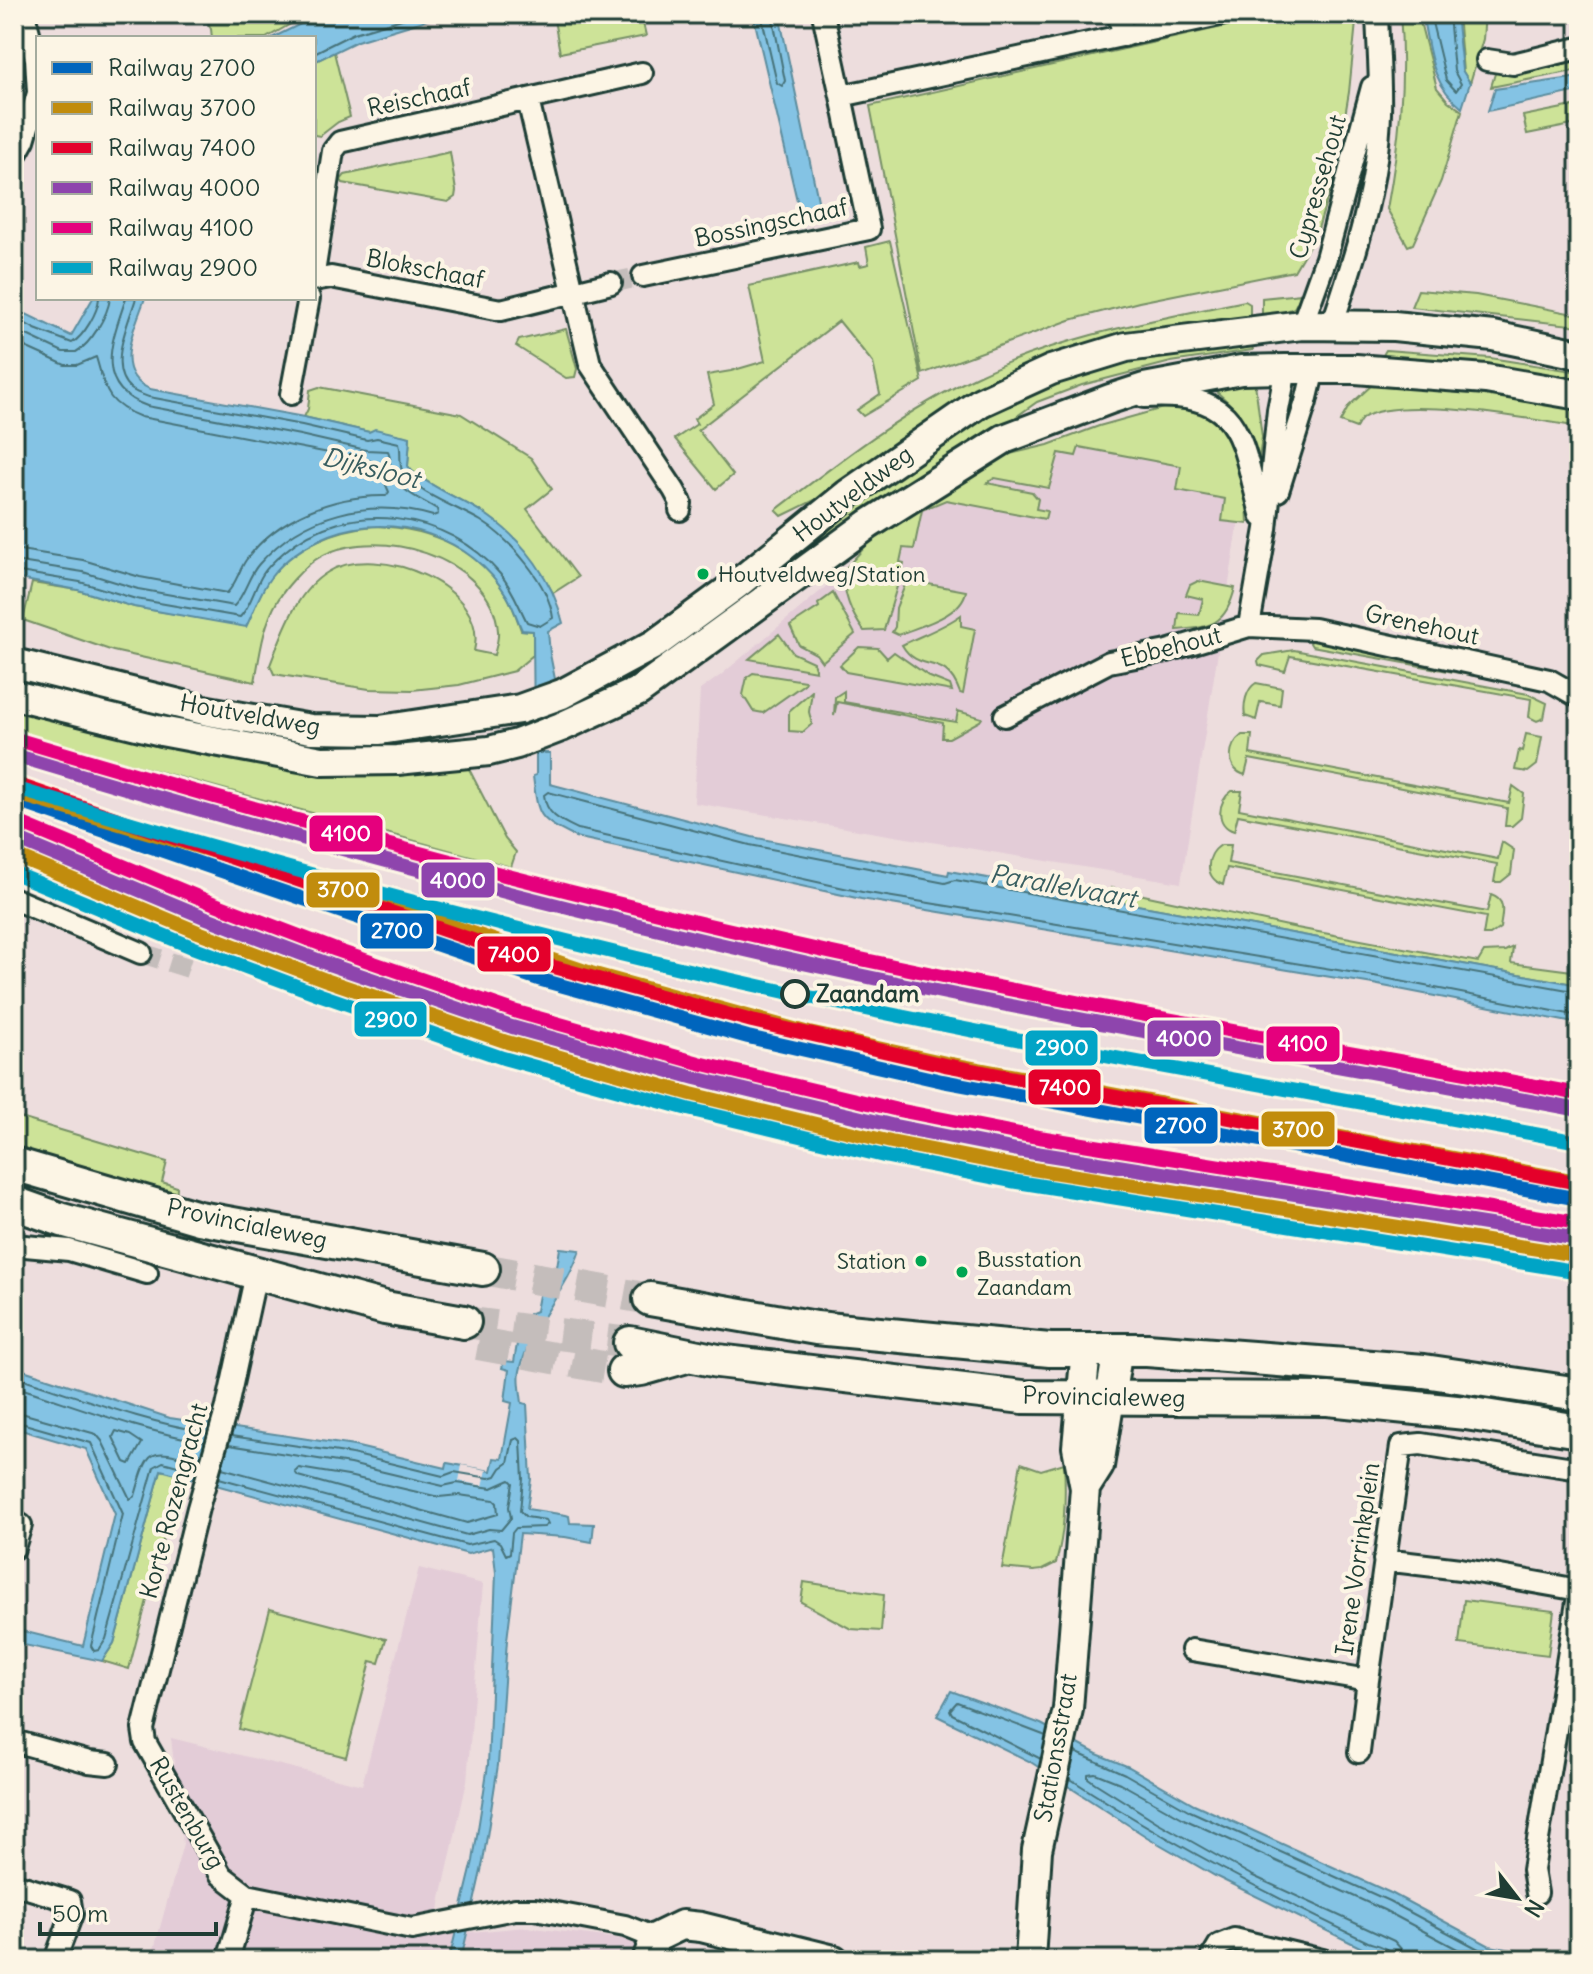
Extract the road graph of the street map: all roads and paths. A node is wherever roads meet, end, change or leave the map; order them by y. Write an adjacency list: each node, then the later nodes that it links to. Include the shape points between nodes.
1 (24, 14): 8 (street)
2 (823, 14): 12 (street, Bossingschaaf)
3 (1118, 14): 6 (street)
4 (1224, 14): 6 (street)
5 (1377, 14): 10 (street, Cypressehout)
6 (1124, 36): 12 (street)
7 (1579, 48): 9 (street, via 1513,64)
8 (36, 59)
9 (1487, 60)
10 (1378, 63): 22 (street, Cypressehout, via 1356,156); 23 (street, Cypressehout, via 1380,114 1372,184)
11 (642, 73): 14 (street, Reischaaf)
12 (841, 96): 17 (street, Bossingschaaf, via 869,229)
13 (36, 100): 15 (street)
14 (528, 100): 16 (street, Reischaaf, via 340,142 333,151); 20 (street)
15 (14, 158)
16 (316, 260)
17 (643, 276)
18 (316, 280): 20 (street, Blokschaaf, via 331,277 501,310)
19 (611, 283): 20 (street)
20 (573, 291): 29 (street, via 590,364 674,490)
21 (309, 300): 26 (street)
22 (1302, 325): 23 (street, Houtveldweg); 25 (street, Ebbehout); 32 (street, Houtveldweg, via 1126,347 1051,370 981,402 848,494 655,644 562,694 520,709 380,730 311,729 208,711)
23 (1332, 325): 24 (street, Houtveldweg, via 1493,336); 25 (street, Ebbehout)
24 (1579, 354)
25 (1300, 369): 27 (street, Houtveldweg, via 1486,379); 28 (street, Houtveldweg, via 1226,373); 30 (street, Ebbehout, via 1278,410)
26 (291, 394)
27 (1579, 395)
28 (1110, 399): 30 (street, via 1188,399 1220,410 1245,453); 33 (street, Houtveldweg, via 1004,439 869,524 639,691 517,744 397,760 322,761 175,734)
29 (680, 510)
30 (1266, 529): 31 (street, Ebbehout)
31 (1249, 626): 34 (street, Grenehout, via 1314,629 1376,642 1549,680); 35 (street, Ebbehout, via 1109,662)
32 (14, 663)
33 (14, 695)
34 (1579, 697)
35 (1005, 716)
36 (14, 899): 37 (street)
37 (141, 953)
38 (14, 1164): 43 (main road, Provincialeweg, via 199,1218)
39 (14, 1203): 40 (main road, Provincialeweg)
40 (111, 1234): 42 (street); 45 (main road, Provincialeweg)
41 (14, 1245): 42 (street)
42 (69, 1250): 44 (street)
43 (483, 1269)
44 (147, 1273)
45 (256, 1274): 47 (main road, Provincialeweg); 62 (street, Korte Rozengracht, via 227,1407 145,1713)
46 (650, 1299): 48 (main road, Provincialeweg, via 816,1328)
47 (466, 1332)
48 (1086, 1349): 49 (main road, Provincialeweg); 52 (street, Stationsstraat)
49 (1118, 1349): 51 (main road, Provincialeweg, via 1424,1371); 52 (street, Stationsstraat)
50 (627, 1357): 52 (main road, Provincialeweg, via 641,1369 691,1355 1023,1397)
51 (1579, 1394)
52 (1095, 1398): 53 (main road, Provincialeweg, via 1328,1399); 73 (street, Stationsstraat, via 1099,1466 1085,1488 1068,1709 1037,1850)
53 (1579, 1431)
54 (1579, 1469): 57 (street, Irene Vorrinkplein, via 1421,1444 1401,1446)
55 (14, 1524): 56 (street, via 21,1525)
56 (14, 1548)
57 (1384, 1560): 58 (street); 60 (street, Irene Vorrinkplein)
58 (1579, 1590): 66 (street, via 1533,1870)
59 (1192, 1650): 60 (street, Irene Vorrinkplein)
60 (1368, 1680): 63 (street, Irene Vorrinkplein)
61 (14, 1741): 64 (street, Rustenburg)
62 (145, 1742): 67 (street, Rustenburg, via 221,1875)
63 (1359, 1752)
64 (108, 1764)
65 (14, 1884): 70 (street, via 70,1901 72,1914)
66 (1537, 1893)
67 (247, 1895): 68 (street, Rustenburg, via 412,1929 535,1909 625,1926); 71 (street)
68 (651, 1949): 72 (street, Rustenburg, via 682,1925)
69 (1214, 1952): 74 (street, via 1234,1939)
70 (55, 1960)
71 (228, 1960)
72 (834, 1960)
73 (1030, 1960)
74 (1322, 1960)

